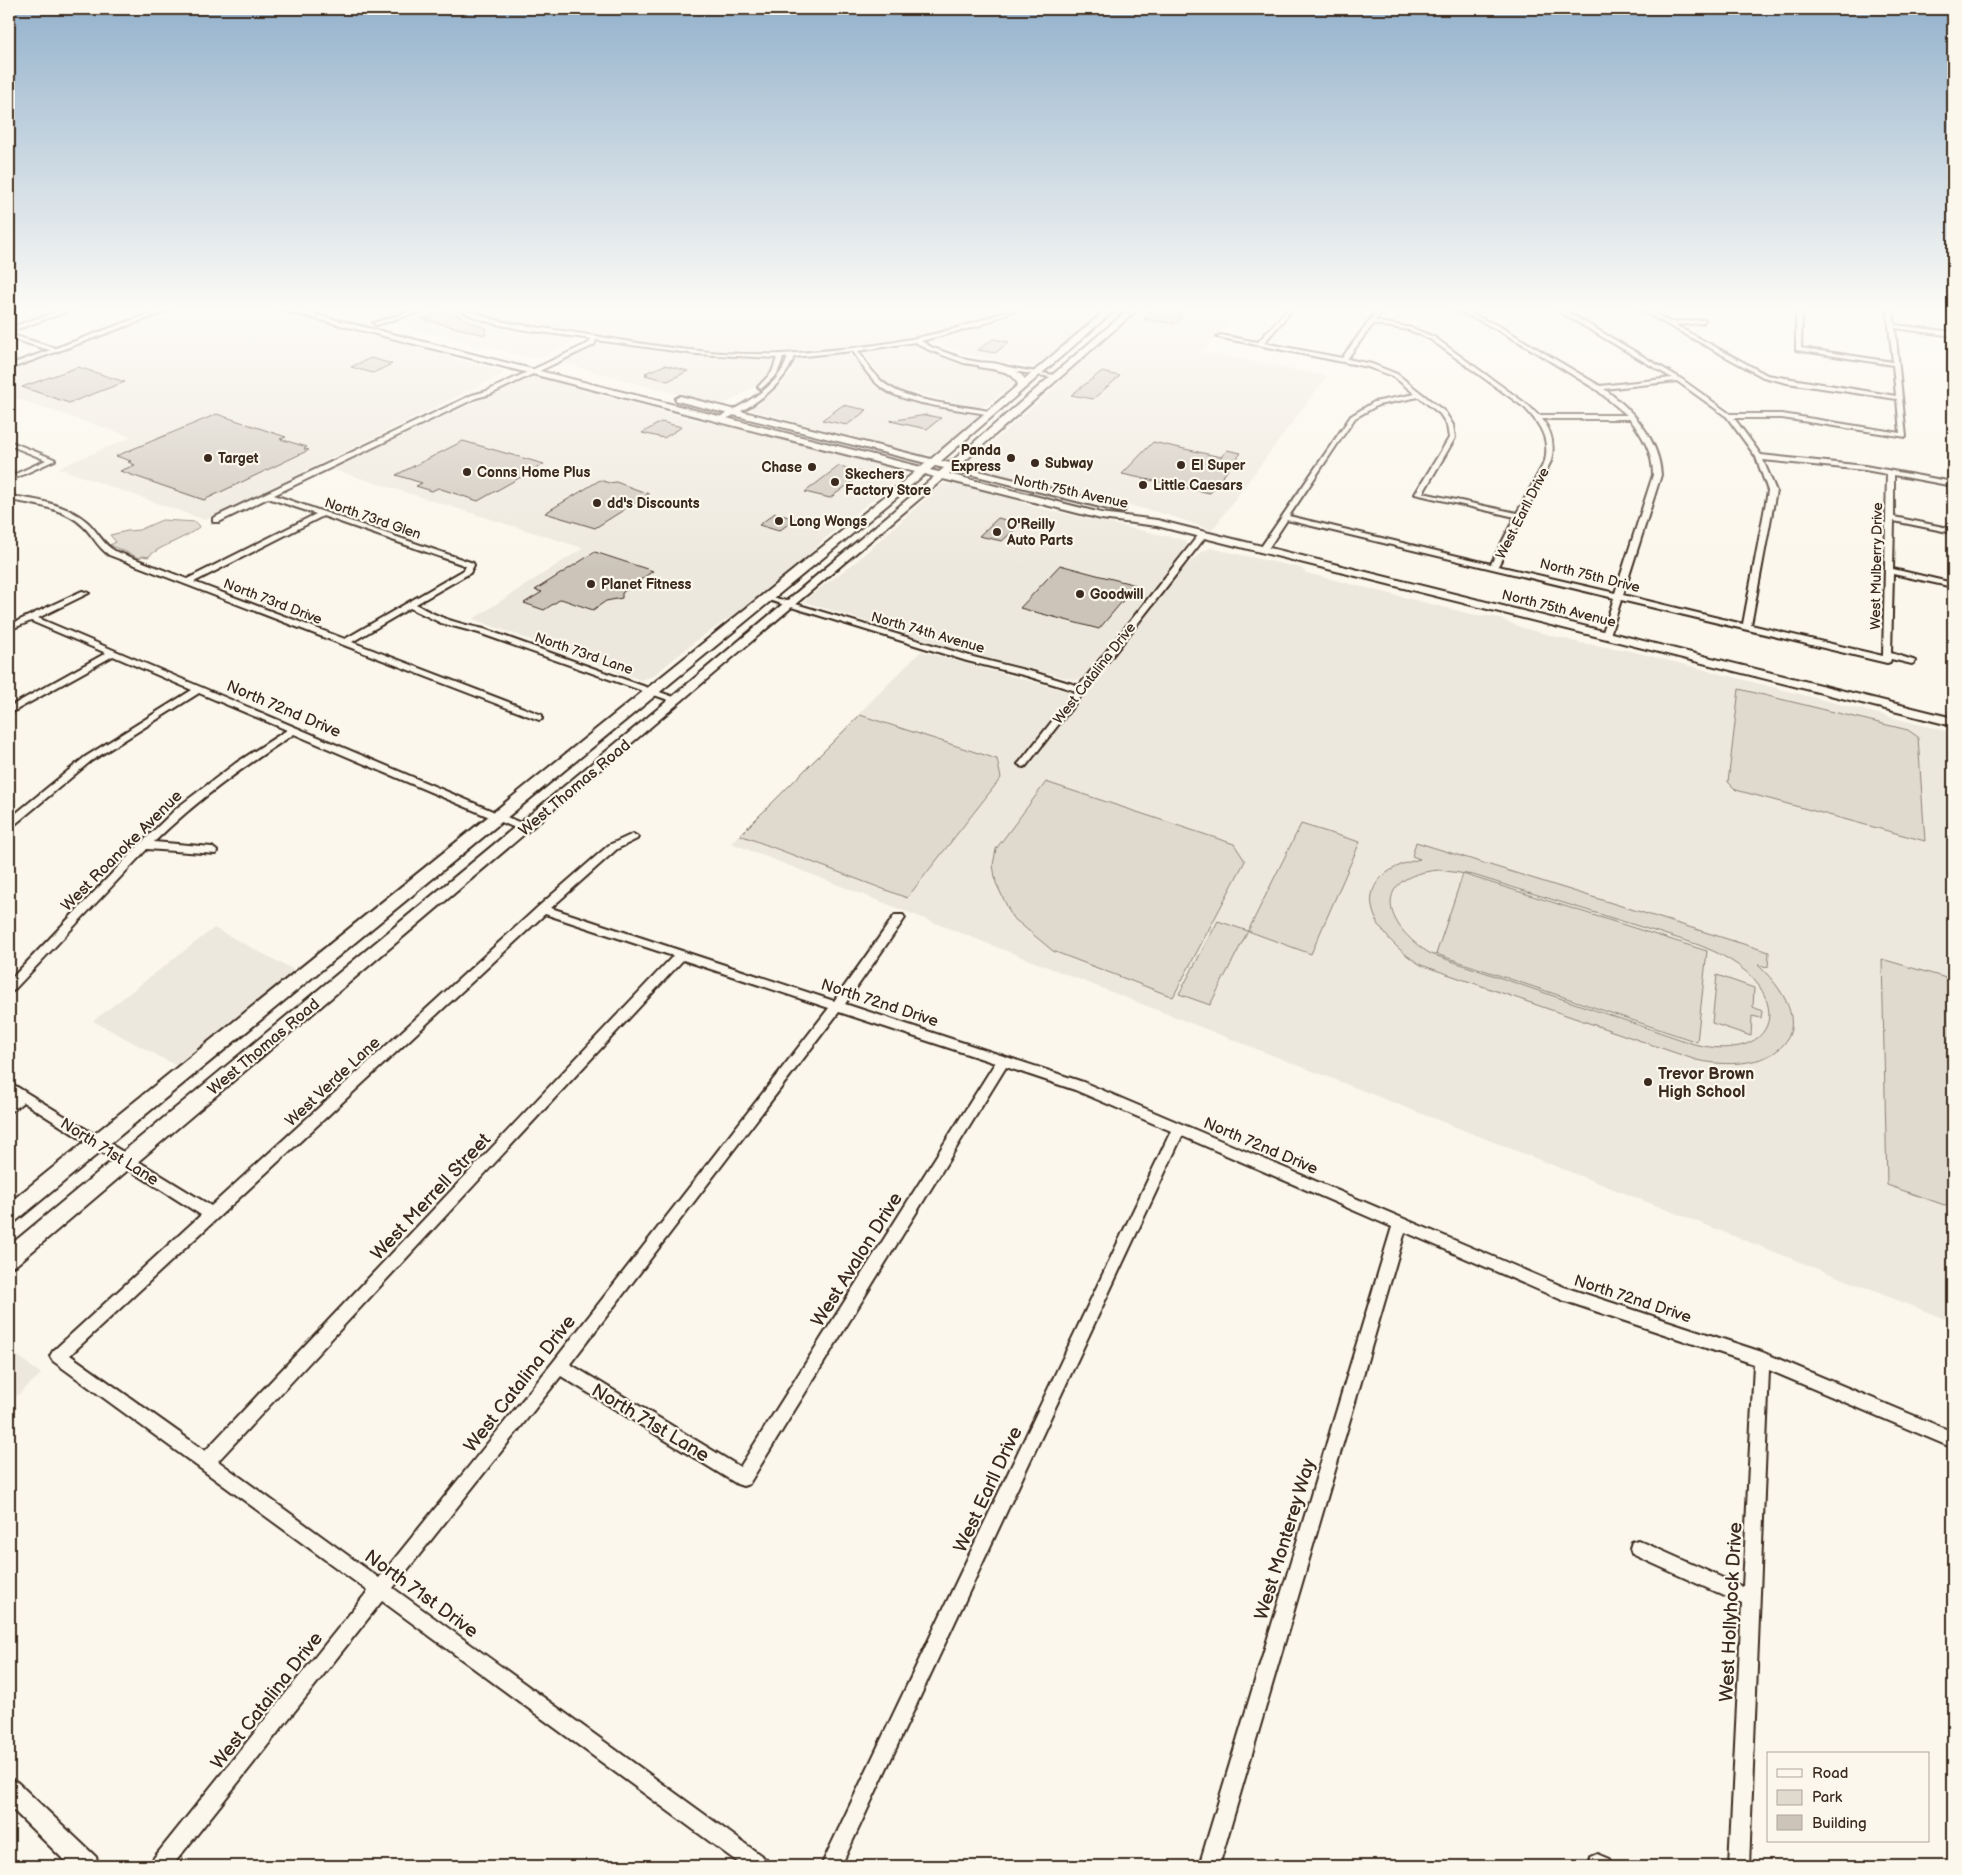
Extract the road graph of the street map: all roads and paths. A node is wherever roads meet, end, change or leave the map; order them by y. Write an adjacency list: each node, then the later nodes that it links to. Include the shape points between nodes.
1 (473, 396): 31 (street)
2 (626, 396): 21 (main road, North 75th Avenue)
3 (670, 396): 16 (main road, North 75th Avenue)
4 (748, 396): 16 (street)
5 (753, 396): 16 (street)
6 (911, 396): 17 (street)
7 (1010, 396): 17 (main road, West Thomas Road)
8 (1033, 396): 25 (main road, West Thomas Road)
9 (1407, 396): 35 (street, via 1372,404 1353,416)
10 (1421, 396): 34 (street, via 1443,413 1450,425 1452,438 1419,494)
11 (1513, 396): 20 (street, West Earll Drive)
12 (1608, 396): 19 (street)
13 (1702, 396): 18 (street)
14 (1890, 396): 15 (street)
15 (1900, 398): 18 (street, via 1904,436 1782,416)
16 (728, 411): 21 (street); 24 (main road, North 75th Avenue)
17 (991, 413): 24 (main road, West Thomas Road)
18 (1729, 416): 23 (street)
19 (1632, 417): 20 (street); 47 (street, via 1649,442 1658,466)
20 (1538, 418): 34 (street, West Earll Drive, via 1548,435 1551,450)
21 (714, 419): 26 (main road, North 75th Avenue)
22 (9, 443): 29 (street, via 52,460)
23 (1759, 458): 27 (street); 52 (street, via 1772,491)
24 (934, 462): 25 (main road, North 75th Avenue); 26 (main road, West Thomas Road)
25 (952, 466): 28 (main road, West Thomas Road); 38 (main road, North 75th Avenue, via 1115,508)
26 (922, 471): 28 (main road, North 75th Avenue); 48 (main road, West Thomas Road)
27 (1891, 473): 30 (street); 36 (street, West Mulberry Drive)
28 (941, 476): 38 (main road, North 75th Avenue, via 1101,516); 50 (main road, West Thomas Road)
29 (9, 479)
30 (1953, 484)
31 (268, 495): 33 (street, North 73rd Glen); 37 (street)
32 (9, 498): 44 (street, North 73rd Drive, via 78,518 103,548)
33 (322, 514): 44 (street); 49 (street, North 73rd Glen, via 470,565 467,571)
34 (1520, 516): 42 (street, West Earll Drive)
35 (1287, 518): 41 (street); 42 (street, North 75th Drive)
36 (1890, 518): 39 (street); 43 (street, West Mulberry Drive)
37 (216, 520)
38 (1157, 524): 40 (main road, North 75th Avenue)
39 (1953, 531)
40 (1203, 535): 41 (main road, North 75th Avenue); 60 (street, West Catalina Drive)
41 (1263, 550): 54 (main road, North 75th Avenue)
42 (1494, 566): 47 (street, North 75th Drive)
43 (1889, 571): 45 (street); 57 (street, West Mulberry Drive)
44 (187, 582): 55 (street, North 73rd Drive)
45 (1953, 585)
46 (85, 593): 51 (street)
47 (1619, 596): 52 (street, North 75th Drive); 54 (street)
48 (766, 598): 50 (street, North 74th Avenue); 61 (main road, West Thomas Road)
49 (410, 604): 55 (street); 61 (street, North 73rd Lane, via 422,613 442,617 455,626 481,631)
50 (789, 605): 60 (street, North 74th Avenue); 62 (main road, West Thomas Road)
51 (31, 618): 53 (street); 56 (street, North 72nd Drive)
52 (1747, 627): 57 (street, North 75th Drive)
53 (9, 628)
54 (1606, 636): 65 (main road, North 75th Avenue)
55 (345, 643): 64 (street, North 73rd Drive)
56 (112, 653): 59 (street, North 72nd Drive); 63 (street)
57 (1887, 658): 58 (street, North 75th Drive)
58 (1912, 661)
59 (198, 690): 66 (street, North 72nd Drive); 69 (street, via 88,760)
60 (1082, 690): 67 (street, West Catalina Drive)
61 (653, 691): 62 (street, North 73rd Lane); 68 (main road, West Thomas Road)
62 (677, 700): 70 (main road, West Thomas Road)
63 (9, 711)
64 (540, 717)
65 (1953, 722)
66 (292, 730): 68 (street, North 72nd Drive); 72 (street, West Roanoke Avenue, via 182,809)
67 (1023, 764)
68 (497, 818): 70 (street, North 72nd Drive); 84 (main road, West Thomas Road)
69 (9, 824)
70 (524, 828): 85 (main road, West Thomas Road)
71 (633, 837): 74 (street, West Verde Lane, via 613,847)
72 (145, 845): 73 (street); 77 (street, West Roanoke Avenue)
73 (212, 851)
74 (543, 909): 76 (street, North 72nd Drive); 86 (street, West Verde Lane)
75 (899, 918): 78 (street, West Catalina Drive)
76 (681, 955): 78 (street, North 72nd Drive); 94 (street, West Merrell Street)
77 (9, 988)
78 (837, 1006): 79 (street, North 72nd Drive); 92 (street, West Catalina Drive)
79 (1003, 1061): 83 (street, North 72nd Drive, via 1079,1086); 95 (street, West Avalon Drive)
80 (9, 1087): 81 (street, North 71st Lane)
81 (22, 1096): 82 (street); 84 (street, North 71st Lane)
82 (9, 1106)
83 (1179, 1128): 88 (street, North 72nd Drive); 103 (street, West Earll Drive)
84 (98, 1143): 85 (street, North 71st Lane); 87 (main road, West Thomas Road)
85 (125, 1160): 86 (street, North 71st Lane); 89 (main road, West Thomas Road)
86 (211, 1214): 90 (street, West Verde Lane)
87 (9, 1215)
88 (1400, 1224): 91 (street, North 72nd Drive, via 1562,1293); 104 (street, West Monterey Way)
89 (9, 1258)
90 (58, 1356): 94 (street, North 71st Drive)
91 (1762, 1359): 93 (street, North 72nd Drive); 98 (street, West Hollyhock Drive)
92 (559, 1366): 95 (street, North 71st Lane); 97 (street, West Catalina Drive)
93 (1953, 1440)
94 (206, 1462): 97 (street, North 71st Drive)
95 (743, 1478)
96 (1638, 1548): 98 (street)
97 (380, 1589): 101 (street, West Catalina Drive); 102 (street, North 71st Drive)
98 (1752, 1600): 105 (street, West Hollyhock Drive)
99 (9, 1790): 100 (street)
100 (87, 1866)
101 (160, 1866)
102 (759, 1866)
103 (831, 1866)
104 (1208, 1866)
105 (1739, 1866)

